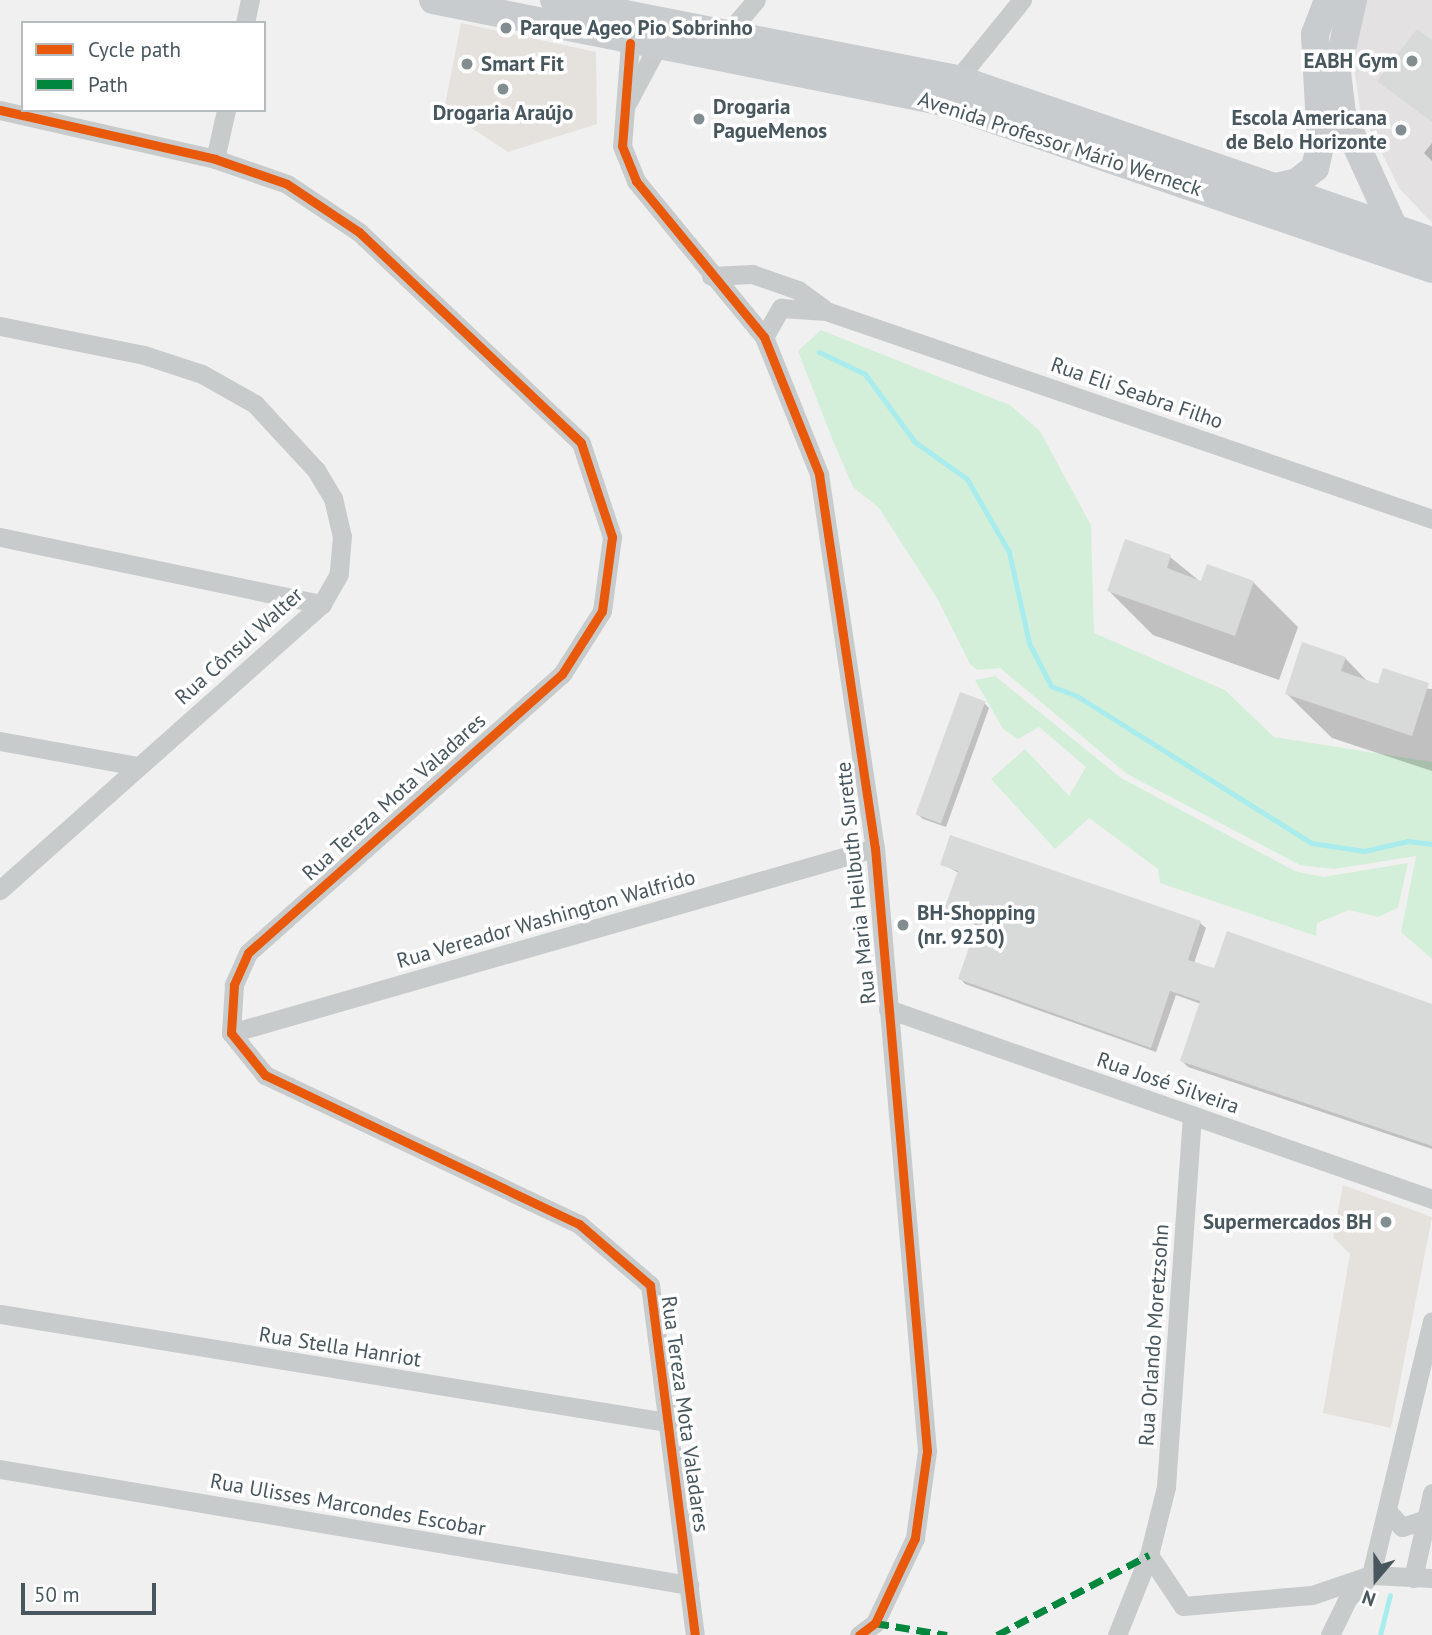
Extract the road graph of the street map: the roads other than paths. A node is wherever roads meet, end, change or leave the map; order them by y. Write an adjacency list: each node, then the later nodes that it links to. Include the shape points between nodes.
1 (250, 0): 8 (street)
2 (433, 0): 11 (main road, Avenida Professor Mário Werneck)
3 (554, 0): 9 (main road, Avenida Professor Mário Werneck)
4 (756, 0): 10 (street)
5 (1022, 0): 13 (street)
6 (1328, 0): 19 (main road, via 1315,34 1321,143 1315,168 1297,182)
7 (1353, 0): 20 (main road, via 1337,71 1342,114)
8 (245, 21)
9 (667, 22): 10 (main road, Avenida Professor Mário Werneck); 12 (street)
10 (728, 33): 13 (main road, Avenida Professor Mário Werneck)
11 (630, 43): 12 (main road, Avenida Professor Mário Werneck); 15 (street, Rua Maria Heilbuth Surette)
12 (659, 50): 14 (main road, Avenida Professor Mário Werneck); 15 (street)
13 (958, 79): 14 (street); 19 (main road, Avenida Professor Mário Werneck)
14 (939, 101): 22 (main road, Avenida Professor Mário Werneck)
15 (623, 108): 24 (street, Rua Maria Heilbuth Surette, via 622,146 636,181)
16 (0, 110): 18 (street, Rua Tereza Mota Valadares)
17 (226, 112): 18 (street)
18 (215, 159): 36 (street, Rua Tereza Mota Valadares, via 287,184 379,251 581,443 612,537 602,611 562,674 248,953 234,985)
19 (1276, 187): 20 (main road, Avenida Professor Mário Werneck)
20 (1394, 229): 21 (main road, Avenida Professor Mário Werneck); 22 (main road)
21 (1432, 241)
22 (1367, 248): 23 (main road, Avenida Professor Mário Werneck)
23 (1432, 270)
24 (710, 276): 25 (street, Rua Eli Seabra Filho, via 752,274 798,290); 27 (street, Rua Maria Heilbuth Surette)
25 (826, 311): 27 (street, Rua Eli Seabra Filho, via 781,308); 28 (street, Rua Eli Seabra Filho)
26 (0, 326): 30 (street, Rua Cônsul Walter, via 144,355 202,374 255,404 296,446 333,498 342,536 340,574)
27 (764, 337): 33 (street, Rua Maria Heilbuth Surette, via 819,474)
28 (1432, 519)
29 (0, 537): 30 (street)
30 (322, 604): 32 (street, Rua Cônsul Walter)
31 (0, 741): 32 (street)
32 (138, 766): 34 (street, Rua Cônsul Walter)
33 (875, 848): 35 (street, Rua Maria Heilbuth Surette); 36 (street, Rua Vereador Washington Walfrido)
34 (0, 890)
35 (888, 1009): 37 (street, Rua José Silveira); 50 (street, Rua Maria Heilbuth Surette, via 927,1451 915,1538)
36 (230, 1033): 41 (street, Rua Tereza Mota Valadares, via 265,1075 579,1224 623,1259 650,1285)
37 (1192, 1115): 38 (street, Rua José Silveira); 46 (street, Rua Orlando Moretzsohn, via 1166,1487)
38 (1432, 1199)
39 (0, 1314): 41 (street, Rua Stella Hanriot)
40 (1432, 1321): 44 (street)
41 (672, 1423): 49 (street, Rua Tereza Mota Valadares)
42 (1, 1471): 49 (street, Rua Ulisses Marcondes Escobar)
43 (1432, 1493): 45 (street)
44 (1387, 1511): 45 (street, via 1402,1527); 47 (street)
45 (1424, 1520): 48 (street)
46 (1149, 1555): 47 (street, via 1183,1606 1312,1595); 53 (street, Rua Orlando Moretzsohn)
47 (1371, 1576): 48 (street); 54 (street, via 1348,1598)
48 (1423, 1578)
49 (689, 1585): 51 (street, Rua Tereza Mota Valadares)
50 (873, 1629): 52 (street, Rua Maria Heilbuth Surette)
51 (695, 1635)
52 (859, 1635)
53 (1117, 1635)
54 (1330, 1635)

